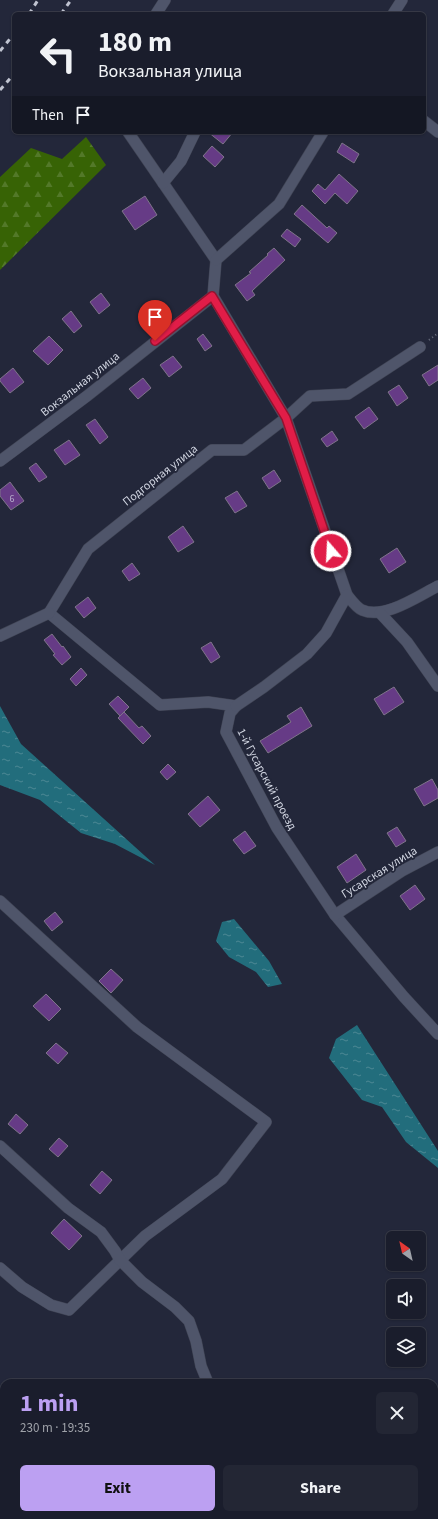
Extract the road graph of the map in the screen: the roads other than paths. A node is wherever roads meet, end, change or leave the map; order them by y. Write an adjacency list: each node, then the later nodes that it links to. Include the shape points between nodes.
1 (165, 0): 3 (street)
2 (402, 0): 4 (street)
3 (157, 12)
4 (394, 12)
5 (426, 123): 6 (street)
6 (438, 132)
7 (129, 134): 10 (street)
8 (194, 134): 10 (street, via 181,161)
9 (322, 134): 11 (street, via 279,204)
10 (163, 183): 11 (street)
11 (216, 260): 12 (street)
12 (212, 296): 14 (street); 15 (street, Вокзальная улица, via 87,396)
13 (420, 348): 14 (street, Подгорная улица, via 348,394 310,396)
14 (286, 418): 17 (street); 18 (street, Подгорная улица, via 244,450 212,450 88,549)
15 (0, 461)
16 (438, 586): 19 (street)
17 (347, 595): 19 (street, via 362,610); 22 (street, via 326,633 307,654)
18 (48, 613): 20 (street); 22 (street, via 160,705 208,702)
19 (380, 613): 21 (street, via 407,642)
20 (0, 636)
21 (438, 686)
22 (236, 706): 25 (street, 1-й Гусарский проезд, via 230,713 226,732 277,828)
23 (438, 852): 25 (street, Гусарская улица, via 402,871)
24 (0, 900): 28 (street, via 137,1027 266,1122 222,1179 145,1236)
25 (335, 915): 26 (street, 1-й Гусарский проезд)
26 (438, 1034)
27 (0, 1146): 28 (street, via 68,1208 100,1232)
28 (120, 1260): 29 (street, via 69,1310 51,1305 22,1288); 30 (street, via 189,1321)
29 (0, 1268)
30 (206, 1379)

